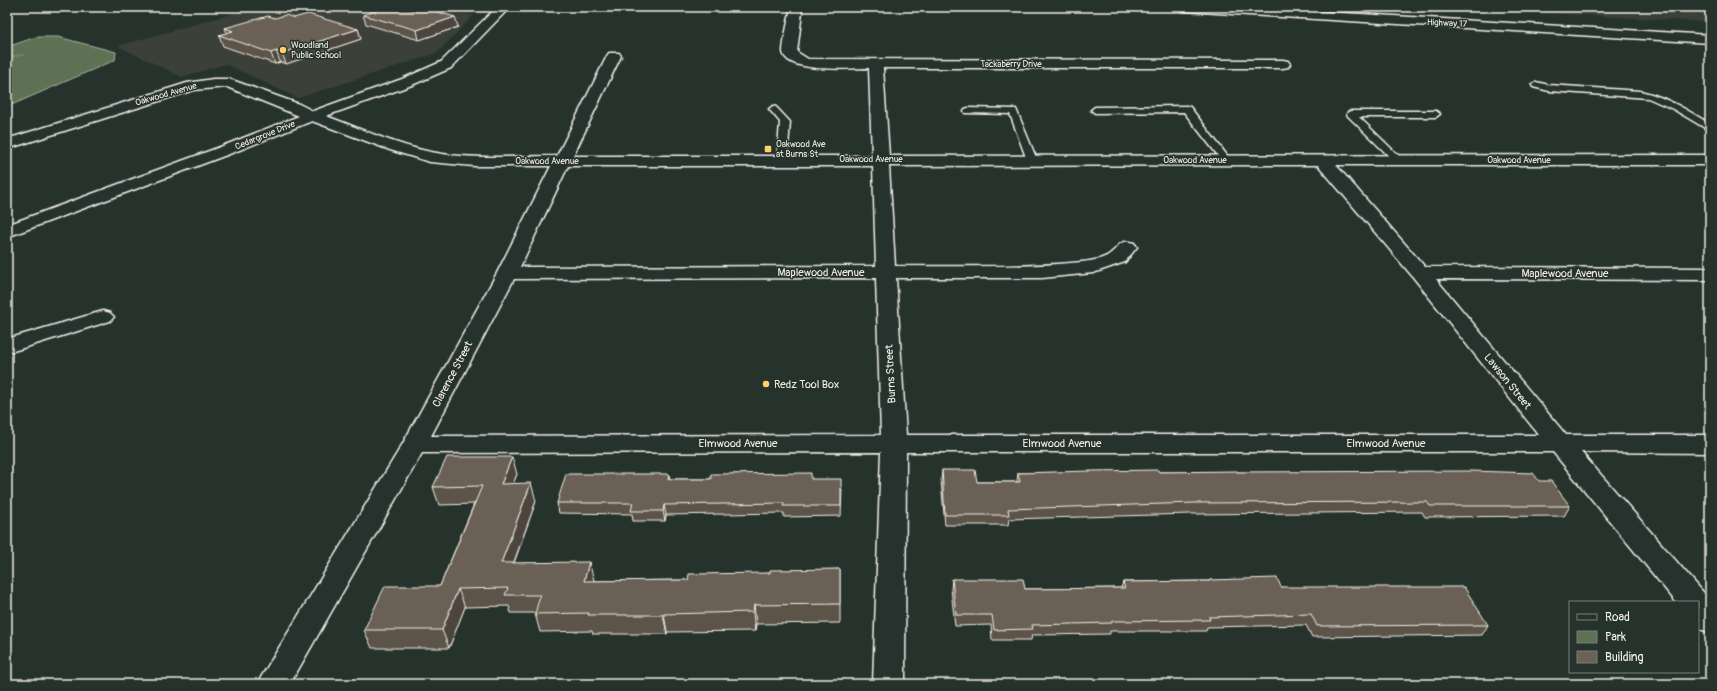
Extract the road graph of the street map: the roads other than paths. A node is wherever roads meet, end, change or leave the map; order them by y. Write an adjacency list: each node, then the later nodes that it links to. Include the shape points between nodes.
1 (504, 7): 13 (main road, Cedargrove Drive, via 446,65 407,82)
2 (793, 7): 6 (main road, Tackaberry Drive, via 796,12 790,52 797,60 818,64)
3 (1184, 7): 4 (main road, Highway 17)
4 (1710, 39)
5 (614, 56): 23 (main road, Clarence Street)
6 (876, 64): 7 (main road, Tackaberry Drive); 16 (main road, Burns Street)
7 (1283, 64)
8 (1536, 85): 14 (lane, via 1655,96)
9 (773, 109): 17 (lane, via 785,122)
10 (1095, 110): 19 (lane, via 1187,109)
11 (968, 111): 18 (lane, via 1013,111)
12 (1436, 114): 21 (lane, via 1351,114)
13 (312, 116): 15 (main road, Oakwood Avenue, via 229,83 213,83 173,91); 23 (main road, Oakwood Avenue, via 430,157 474,161); 24 (main road, Cedargrove Drive)
14 (1710, 128)
15 (7, 144)
16 (881, 159): 17 (main road, Oakwood Avenue); 18 (main road, Oakwood Avenue); 26 (main road, Burns Street)
17 (782, 160): 23 (main road, Oakwood Avenue)
18 (1032, 160): 19 (main road, Oakwood Avenue)
19 (1226, 160): 20 (main road, Oakwood Avenue)
20 (1322, 160): 21 (main road, Oakwood Avenue); 28 (main road, Lawson Street)
21 (1398, 160): 22 (main road, Oakwood Avenue)
22 (1710, 160)
23 (563, 161): 27 (main road, Clarence Street)
24 (7, 231)
25 (1127, 247): 26 (main road, Maplewood Avenue, via 1118,258 1093,267 1074,270)
26 (885, 272): 27 (main road, Maplewood Avenue); 32 (main road, Burns Street)
27 (507, 273): 35 (main road, Clarence Street)
28 (1420, 273): 29 (main road, Maplewood Avenue); 33 (main road, Lawson Street)
29 (1710, 274)
30 (103, 318): 31 (main road)
31 (7, 346)
32 (894, 443): 33 (main road, Elmwood Avenue); 35 (main road, Elmwood Avenue); 40 (main road, Burns Street)
33 (1559, 444): 34 (main road, Elmwood Avenue); 36 (main road, Lawson Street)
34 (1710, 444)
35 (414, 445): 39 (main road, Clarence Street)
36 (1693, 601)
37 (1699, 608): 38 (main road)
38 (1710, 621)
39 (273, 684)
40 (889, 684)

